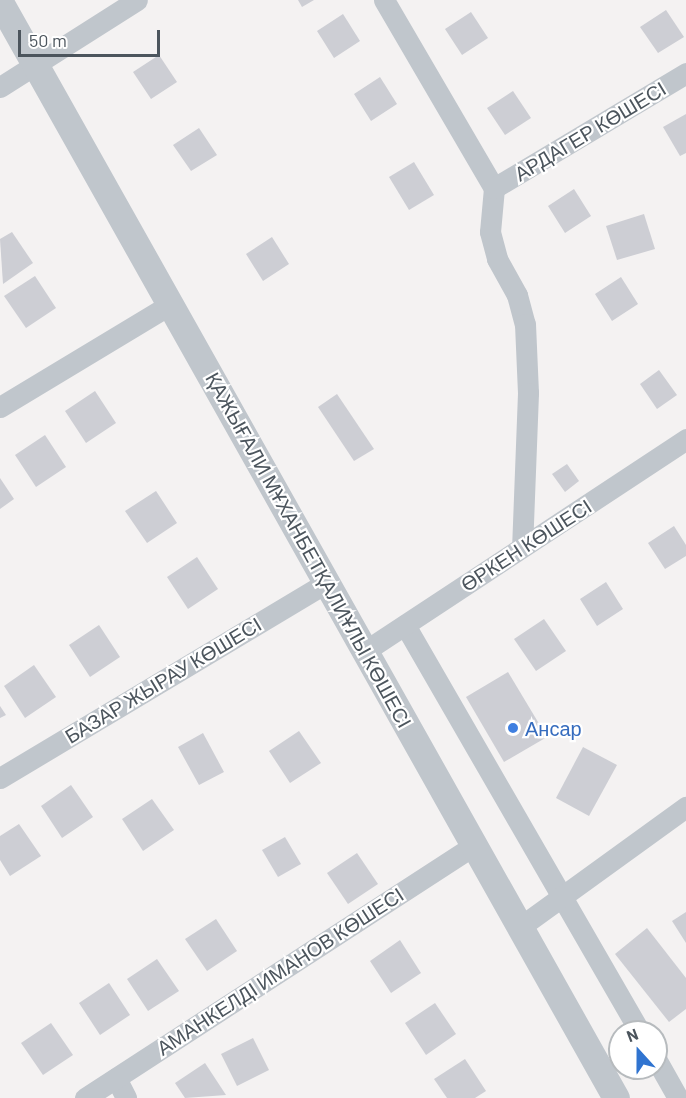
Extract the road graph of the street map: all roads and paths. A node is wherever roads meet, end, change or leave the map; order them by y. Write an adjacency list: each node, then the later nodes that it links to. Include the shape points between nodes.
1 (137, 0): 4 (street)
2 (384, 0): 7 (street)
3 (0, 2): 4 (street, ҚАЖЫҒАЛИ МҰХАНБЕТҚАЛИҰЛЫ КӨШЕСІ)
4 (37, 64): 6 (street); 8 (street, ҚАЖЫҒАЛИ МҰХАНБЕТҚАЛИҰЛЫ КӨШЕСІ)
5 (686, 74): 7 (street, АРДАГЕР КӨШЕСІ)
6 (0, 87)
7 (494, 188): 11 (street, via 490,232 497,259 517,295 525,324 528,393)
8 (171, 304): 9 (street); 12 (street, ҚАЖЫҒАЛИ МҰХАНБЕТҚАЛИҰЛЫ КӨШЕСІ)
9 (0, 407)
10 (686, 439): 11 (street, ӨРКЕН КӨШЕСІ)
11 (522, 547): 13 (street, ӨРКЕН КӨШЕСІ)
12 (327, 582): 14 (street, ҚАЖЫҒАЛИ МҰХАНБЕТҚАЛИҰЛЫ КӨШЕСІ); 15 (street, БАЗАР ЖЫРАУ КӨШЕСІ)
13 (405, 625): 14 (street, ӨРКЕН КӨШЕСІ); 18 (street)
14 (365, 651): 17 (street, ҚАЖЫҒАЛИ МҰХАНБЕТҚАЛИҰЛЫ КӨШЕСІ)
15 (0, 778)
16 (686, 807): 18 (street)
17 (474, 845): 19 (street, ҚАЖЫҒАЛИ МҰХАНБЕТҚАЛИҰЛЫ КӨШЕСІ); 21 (street, АМАНКЕЛДІ ИМАНОВ КӨШЕСІ)
18 (563, 899): 19 (street); 20 (street)
19 (520, 927): 25 (street, ҚАЖЫҒАЛИ МҰХАНБЕТҚАЛИҰЛЫ КӨШЕСІ)
20 (633, 1020)
21 (116, 1078): 23 (street, АМАНКЕЛДІ ИМАНОВ КӨШЕСІ); 24 (street)
22 (668, 1080): 26 (street)
23 (86, 1098)
24 (126, 1098)
25 (616, 1098)
26 (678, 1098)

